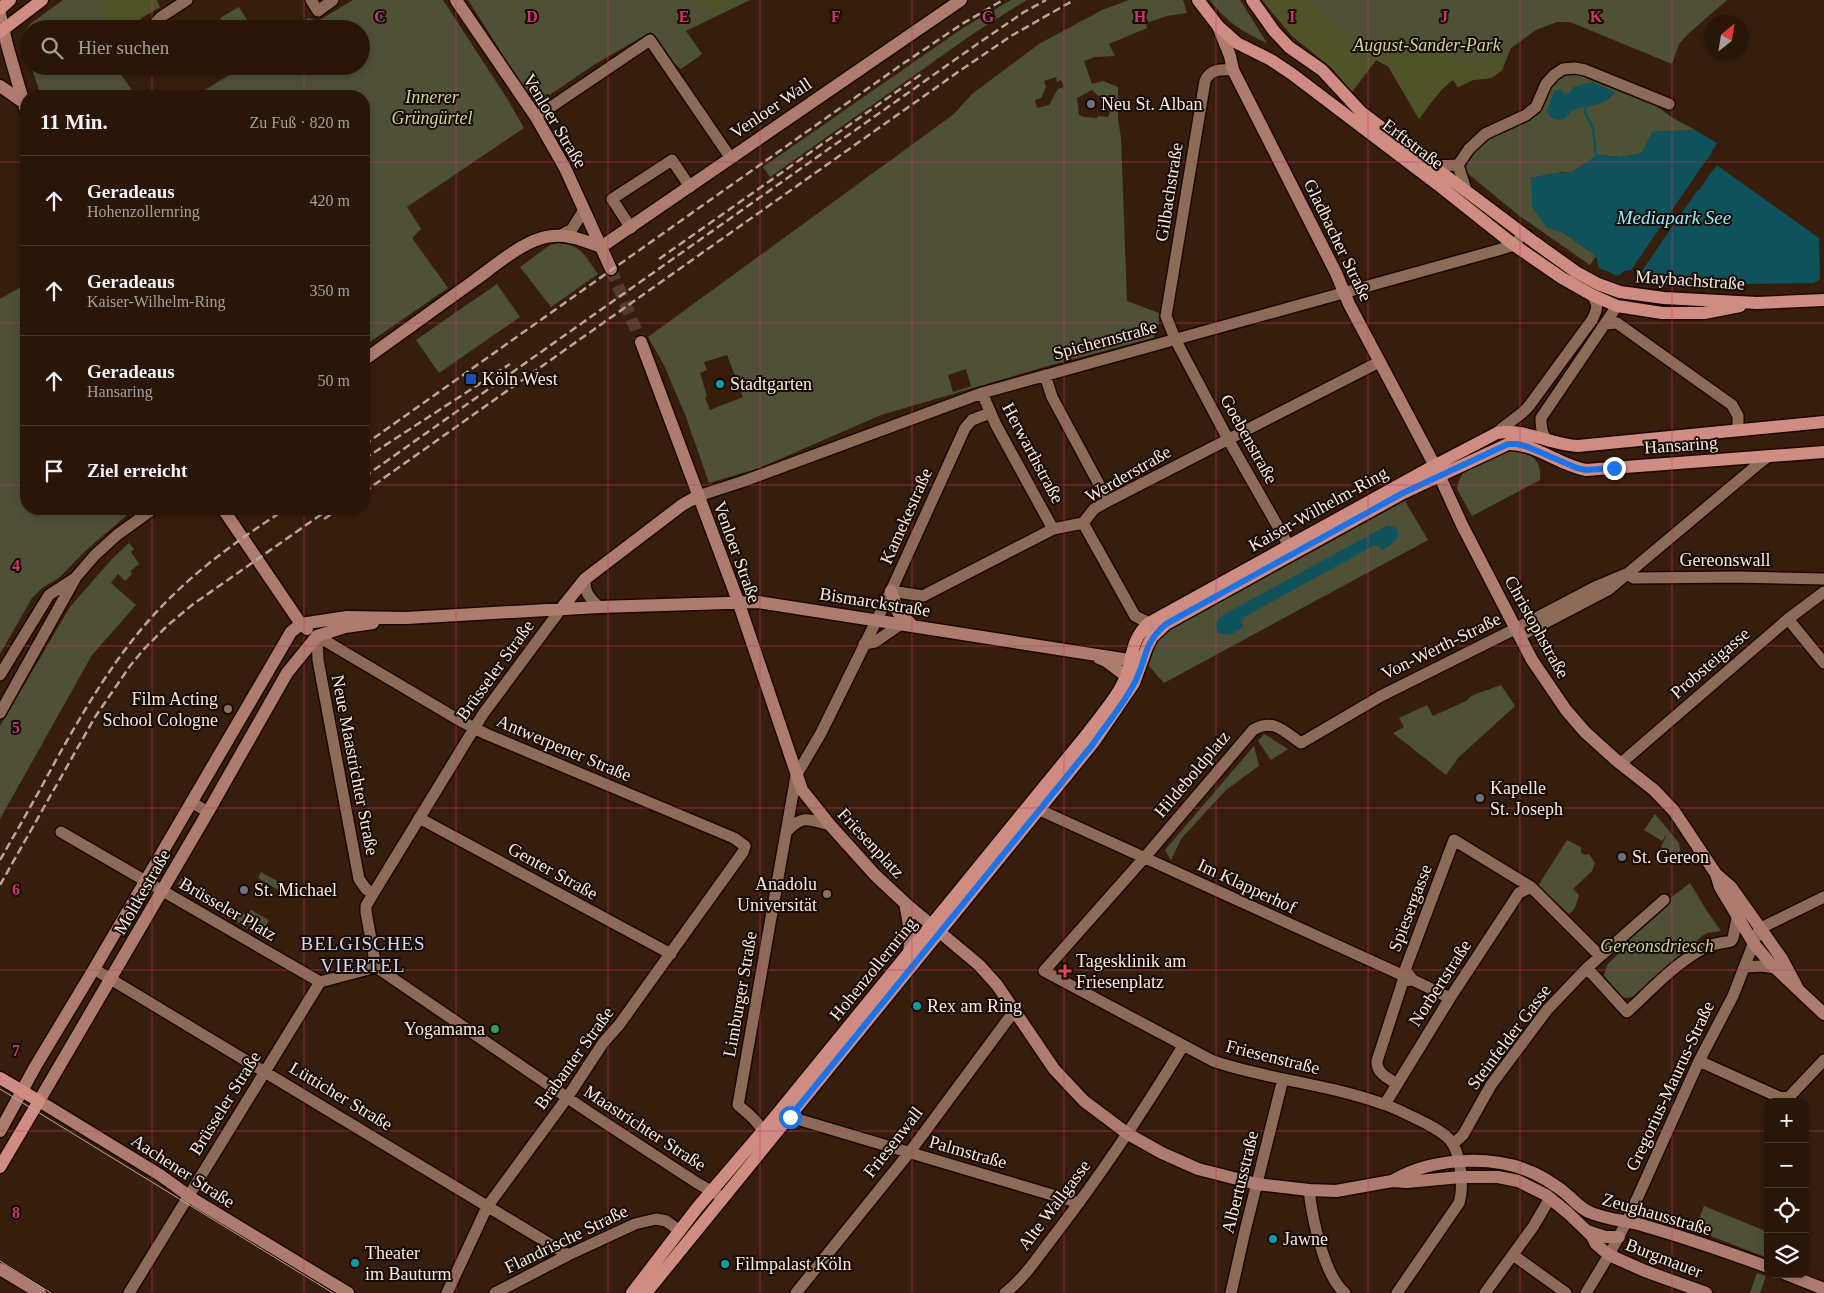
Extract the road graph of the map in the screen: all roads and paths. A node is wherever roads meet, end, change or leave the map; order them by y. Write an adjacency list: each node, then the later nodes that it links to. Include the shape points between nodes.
1 (10, 0): 10 (main road)
2 (42, 0): 14 (main road)
3 (187, 0): 12 (street)
4 (311, 0): 5 (street, via 318,11)
5 (333, 0)
6 (456, 0): 20 (street, Venloer Straße)
7 (961, 0): 21 (street, Venloer Wall)
8 (1198, 0): 13 (main road, Erftstraße)
9 (1252, 0): 23 (main road, Erftstraße, via 1289,47 1322,70 1361,112)
10 (0, 9)
11 (0, 14): 14 (street)
12 (159, 20)
13 (1218, 26): 15 (street, Gladbacher Straße); 30 (main road, Erftstraße, via 1237,43 1292,74)
14 (2, 31): 17 (street)
15 (1233, 70): 34 (street, Gladbacher Straße); 40 (street, Gilbachstraße, via 1216,70 1205,81 1166,316)
16 (0, 86): 18 (street)
17 (20, 90)
18 (20, 103)
19 (1669, 104): 22 (street, via 1585,70 1563,69 1546,84 1536,107 1484,134)
20 (536, 117): 21 (street, via 650,40); 26 (street, Venloer Straße)
21 (730, 158): 24 (street, Venloer Wall)
22 (1458, 165): 23 (street); 25 (street)
23 (1433, 166): 25 (main road, Erftstraße)
24 (690, 186): 27 (street, Venloer Wall); 27 (street, via 672,160 612,199)
25 (1466, 190): 28 (main road, Erftstraße)
26 (584, 210): 29 (street, via 572,229); 31 (street, Venloer Straße)
27 (631, 228): 31 (street, Venloer Wall)
28 (1523, 234): 30 (street); 33 (main road, Erftstraße, via 1576,272)
29 (561, 235): 31 (street); 42 (street, via 539,239 524,247)
30 (1514, 245): 34 (street, Spichernstraße); 35 (main road, Erftstraße)
31 (601, 247): 32 (street, Venloer Straße)
32 (611, 268)
33 (1620, 292): 37 (main road, Maybachstraße)
34 (1344, 293): 40 (street, Spichernstraße); 43 (street, Gladbacher Straße)
35 (1592, 295): 38 (main road, Erftstraße); 49 (street, via 1597,310 1592,320 1529,406)
36 (1824, 300): 37 (main road, Maybachstraße)
37 (1757, 303): 38 (main road, Maybachstraße, via 1704,313 1662,313)
38 (1617, 306): 39 (street)
39 (1605, 324): 48 (street, via 1617,323 1732,405 1738,416); 51 (street, via 1541,418 1543,435)
40 (1176, 339): 44 (street, Spichernstraße); 50 (street, Goebenstraße)
41 (641, 342): 58 (street, Venloer Straße)
42 (370, 356)
43 (1379, 362): 50 (street, Werderstraße); 57 (street, Gladbacher Straße)
44 (1045, 375): 45 (street, Spichernstraße); 59 (street, via 1052,397)
45 (982, 393): 46 (street, Herwarthstraße); 58 (street, Spichernstraße)
46 (990, 413): 63 (street, Herwarthstraße); 69 (street, Kamekestraße, via 972,420 965,428)
47 (1824, 422): 48 (main road, Hansaring)
48 (1738, 430): 51 (main road, Hansaring, via 1578,446)
49 (1496, 433): 51 (main road, Kaiser-Wilhelm-Ring, via 1523,433); 57 (main road, Kaiser-Wilhelm-Ring)
50 (1228, 439): 59 (street, Werderstraße); 64 (street, Goebenstraße)
51 (1548, 441)
52 (1824, 447): 55 (main road)
53 (1824, 452): 55 (main road, Hansaring)
54 (1543, 454): 56 (main road, Hansaring, via 1586,470); 57 (main road, Kaiser-Wilhelm-Ring, via 1508,444)
55 (1800, 454): 56 (main road, Hansaring)
56 (1769, 456): 65 (street, Von-Werth-Straße)
57 (1438, 471): 64 (main road, Kaiser-Wilhelm-Ring, via 1403,493); 80 (street, Christophstraße, via 1462,525)
58 (698, 496): 67 (street, Brüsseler Straße); 71 (street, Venloer Straße)
59 (1108, 501): 62 (street, Werderstraße, via 1094,509)
60 (145, 515): 66 (street, via 117,535)
61 (227, 515): 78 (street)
62 (1084, 523): 63 (street, Werderstraße); 77 (street, via 1135,616)
63 (1053, 529): 69 (street, Werderstraße, via 923,596)
64 (1291, 550): 77 (main road, Kaiser-Wilhelm-Ring); 85 (main road, Kaiser-Wilhelm-Ring, via 1166,624 1152,637)
65 (1626, 574): 68 (street, Gereonswall, via 1634,578); 80 (street, Von-Werth-Straße, via 1595,587)
66 (76, 577): 88 (street, via 49,595); 90 (street)
67 (585, 579): 72 (street, via 587,594); 73 (street, Brüsseler Straße)
68 (1824, 580)
69 (891, 591): 76 (street, Kamekestraße); 79 (street, via 898,612)
70 (1824, 592): 75 (street, Probsteigasse)
71 (738, 601): 72 (street, Bismarckstraße); 76 (street, Bismarckstraße); 94 (street, Venloer Straße)
72 (599, 606): 73 (street, Bismarckstraße)
73 (561, 609): 74 (street, Bismarckstraße); 92 (street, Brüsseler Straße)
74 (406, 618): 78 (street, Bismarckstraße, via 347,617); 81 (street, Bismarckstraße, via 345,627)
75 (1788, 619): 86 (street); 93 (street, Probsteigasse)
76 (876, 620): 79 (street, Bismarckstraße); 82 (street, Kamekestraße)
77 (1149, 623): 84 (main road, Kaiser-Wilhelm-Ring, via 1140,632)
78 (301, 624): 81 (street); 95 (street, Moltkestraße, via 291,632)
79 (907, 625): 82 (street, via 875,642); 83 (street, Bismarckstraße)
80 (1518, 632): 91 (street, Von-Werth-Straße, via 1381,696 1301,743); 93 (street, Christophstraße, via 1532,660 1566,710)
81 (317, 636): 92 (street, Antwerpener Straße); 97 (street, Moltkestraße, via 287,673); 108 (street, Neue Maastrichter Straße, via 318,660 359,879)
82 (864, 644): 94 (street, Kamekestraße, via 821,734)
83 (1085, 653): 84 (street); 89 (street, via 1106,661)
84 (1131, 654): 85 (street); 89 (main road, Hohenzollernring)
85 (1144, 656): 87 (main road, Kaiser-Wilhelm-Ring)
86 (1824, 663)
87 (1140, 670): 96 (main road, Hohenzollernring, via 1093,744)
88 (0, 675)
89 (1126, 676): 96 (main road, Hohenzollernring)
90 (0, 713)
91 (1273, 724): 103 (street, Hildeboldplatz, via 1253,730)
92 (475, 727): 98 (street, Brüsseler Straße); 102 (street, Antwerpener Straße, via 734,838 744,844)
93 (1620, 764): 104 (street, Christophstraße, via 1654,790 1674,811)
94 (796, 776): 99 (street, Friesenplatz, via 806,797); 100 (street, Limburger Straße)
95 (191, 802): 97 (street); 105 (street, Moltkestraße)
96 (1034, 807): 103 (street, Im Klapperhof); 113 (main road, Hohenzollernring)
97 (208, 812): 107 (street, Moltkestraße)
98 (419, 818): 108 (street, Brüsseler Straße); 117 (street, Genter Straße)
99 (830, 826): 100 (street, via 804,819 798,820); 111 (street, Friesenplatz)
100 (788, 830): 144 (street, Limburger Straße, via 738,1105 755,1119)
101 (61, 832): 105 (street, Brüsseler Platz)
102 (743, 852): 117 (street, Brabanter Straße)
103 (1145, 857): 125 (street, Im Klapperhof); 131 (street, Friesenstraße, via 1044,972)
104 (1716, 874): 112 (street, via 1718,884); 114 (street, via 1731,887)
105 (145, 881): 107 (street, Brüsseler Platz); 123 (street, Moltkestraße)
106 (1531, 886): 118 (street); 125 (street, Spiesergasse, via 1454,840 1405,970); 128 (street, Norbertstraße, via 1519,893)
107 (162, 891): 124 (street, Moltkestraße); 126 (street, Brüsseler Platz)
108 (373, 894): 119 (street, Brüsseler Straße, via 366,906)
109 (1824, 897): 114 (street)
110 (1664, 900): 118 (street)
111 (904, 903): 113 (street, Friesenplatz); 116 (street, via 911,935)
112 (1737, 918): 115 (street); 121 (street, via 1731,941 1702,949 1668,974 1627,1012)
113 (935, 928): 116 (main road, Hohenzollernring); 129 (street, Friesenplatz, via 979,965); 142 (main road, Hohenzollernring)
114 (1759, 929): 115 (street, Gregorius-Maurus-Straße); 127 (street, via 1782,959)
115 (1754, 944): 120 (street, Gregorius-Maurus-Straße); 122 (street)
116 (909, 953): 144 (main road, Hohenzollernring)
117 (671, 954): 139 (street, Brabanter Straße, via 620,1025 603,1043)
118 (1600, 956): 121 (street, Steinfelder Gasse)
119 (376, 967): 126 (street); 139 (street, Maastrichter Straße)
120 (1745, 967): 122 (street); 133 (street, Gregorius-Maurus-Straße)
121 (1587, 968): 146 (street, Steinfelder Gasse, via 1547,1010 1491,1085 1463,1135)
122 (1776, 968): 127 (street)
123 (94, 969): 124 (street, Lütticher Straße); 138 (street, Moltkestraße)
124 (111, 979): 134 (street, Lütticher Straße); 140 (street, Moltkestraße)
125 (1413, 980): 128 (street, Im Klapperhof); 137 (street, Spiesergasse, via 1403,981 1377,1060 1380,1072)
126 (320, 982): 134 (street, Brüsseler Straße)
127 (1797, 987): 130 (street)
128 (1450, 998): 137 (street, Norbertstraße)
129 (1017, 1012): 145 (street, Friesenplatz, via 1058,1074 1084,1101); 147 (street, Friesenwall, via 989,1043)
130 (1824, 1014)
131 (1183, 1046): 136 (street, Friesenstraße, via 1213,1061); 145 (street, Alte Wallgasse)
132 (1824, 1060): 133 (street, via 1790,1096 1781,1098)
133 (1699, 1061): 160 (street, Gregorius-Maurus-Straße)
134 (266, 1071): 156 (street, Brüsseler Straße); 159 (street, Lütticher Straße)
135 (0, 1078): 138 (main road, Aachener Straße)
136 (1283, 1079): 141 (street, Friesenstraße); 153 (street, Albertusstraße)
137 (1397, 1084): 141 (street, Norbertstraße)
138 (21, 1090): 140 (main road, Aachener Straße); 143 (street, Moltkestraße)
139 (567, 1098): 155 (street, Maastrichter Straße); 159 (street, Brabanter Straße)
140 (39, 1101): 150 (main road, Moltkestraße); 156 (street, Aachener Straße)
141 (1385, 1104): 146 (street, Friesenstraße, via 1440,1131)
142 (790, 1117): 147 (street, Palmstraße); 148 (main road, Hohenzollernring)
143 (0, 1131)
144 (763, 1131): 148 (street); 155 (main road, Hohenzollernring)
145 (1128, 1134): 153 (street, Friesenplatz, via 1192,1166); 158 (street, Alte Wallgasse)
146 (1453, 1144): 149 (street)
147 (909, 1153): 158 (street, Palmstraße); 178 (street, Friesenwall)
148 (758, 1154): 155 (main road, Hohenzollernring)
149 (1458, 1161): 151 (street); 152 (street, Zeughausstraße, via 1404,1173); 160 (street, Zeughausstraße, via 1497,1161 1521,1168 1556,1186 1587,1211)
150 (0, 1168)
151 (1460, 1176): 152 (street, Zeughausstraße); 157 (street, Zeughausstraße, via 1508,1178 1527,1184); 182 (street, via 1460,1203)
152 (1392, 1181): 154 (street, Friesenplatz, via 1336,1191)
153 (1258, 1184): 154 (street, Friesenplatz); 180 (street, Albertusstraße)
154 (1309, 1190): 181 (street, via 1328,1269 1336,1285)
155 (717, 1194): 161 (main road, Hohenzollernring); 177 (main road, Hohenzollernring)
156 (189, 1196): 172 (street, Brüsseler Straße); 173 (street, Aachener Straße)
157 (1550, 1198): 162 (street, Zeughausstraße); 164 (street)
158 (1079, 1203): 179 (street, Alte Wallgasse)
159 (487, 1206): 166 (street, Lütticher Straße); 174 (street, Brabanter Straße)
160 (1627, 1221): 163 (street, Gregorius-Maurus-Straße); 167 (street, Zeughausstraße)
161 (680, 1231): 166 (street, Flandrische Straße, via 666,1221 656,1219 635,1224); 176 (main road, Hohenzollernring)
162 (1587, 1231): 163 (street); 165 (street, Zeughausstraße)
163 (1619, 1238): 165 (street, Gregorius-Maurus-Straße)
164 (1513, 1255): 183 (street); 184 (street)
165 (1609, 1255): 185 (street, Gregorius-Maurus-Straße); 186 (street, Burgmauer)
166 (568, 1256): 175 (street, Flandrische Straße)
167 (1764, 1266)
168 (0, 1268): 171 (street)
169 (1796, 1278): 170 (street)
170 (1824, 1289)
171 (40, 1293)
172 (129, 1293)
173 (348, 1293)
174 (447, 1293)
175 (495, 1293)
176 (632, 1293)
177 (646, 1293)
178 (796, 1293)
179 (1005, 1293)
180 (1231, 1293)
181 (1345, 1293)
182 (1397, 1293)
183 (1485, 1293)
184 (1566, 1293)
185 (1587, 1293)
186 (1706, 1293)

